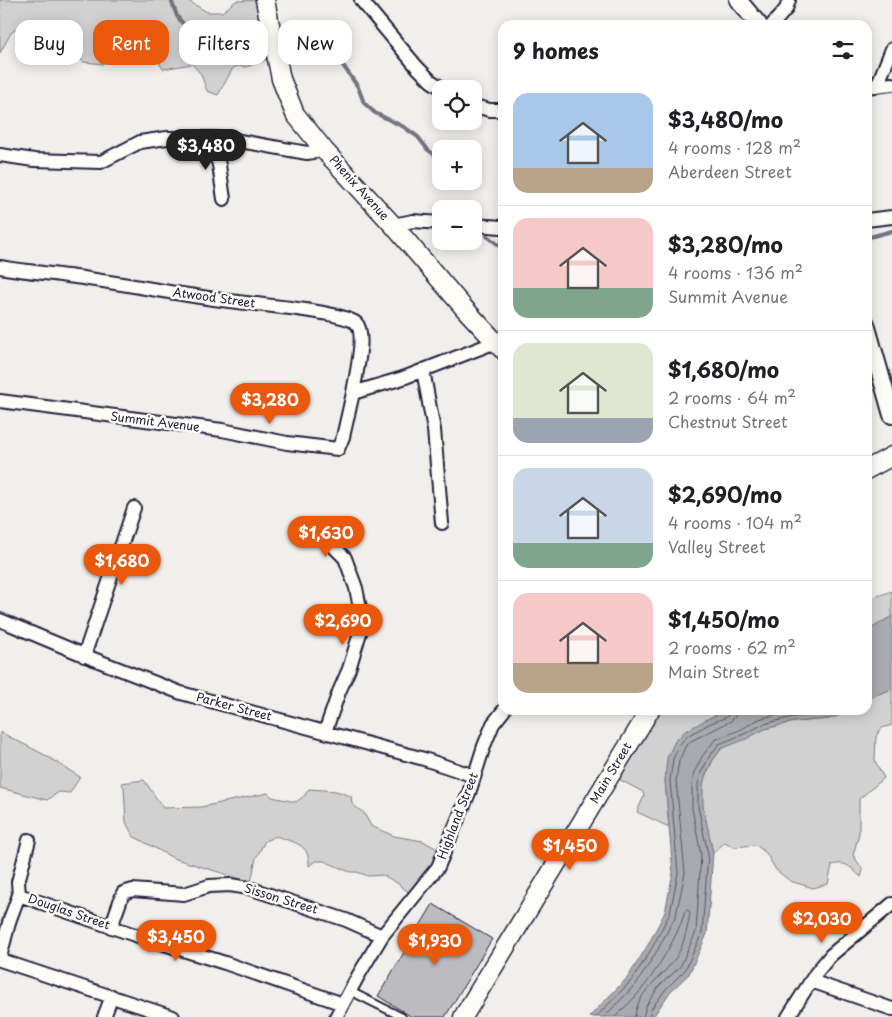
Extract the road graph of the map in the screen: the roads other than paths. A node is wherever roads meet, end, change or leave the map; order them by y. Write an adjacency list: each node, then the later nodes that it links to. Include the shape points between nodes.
1 (265, 0): 15 (main road, Phenix Avenue, via 287,94 295,114)
2 (361, 0): 8 (street)
3 (738, 0): 5 (street)
4 (789, 0): 6 (street)
5 (755, 20)
6 (776, 20)
7 (892, 49): 10 (street)
8 (432, 82)
9 (892, 84): 11 (street)
10 (872, 85)
11 (872, 87)
12 (482, 108): 13 (street)
13 (498, 110)
14 (211, 138): 15 (street, via 307,153); 16 (street, via 140,142 101,162 34,160); 17 (street)
15 (324, 150): 21 (main road, Phenix Avenue)
16 (0, 155)
17 (224, 199)
18 (892, 218): 19 (street)
19 (872, 220)
20 (432, 222): 21 (street, via 412,221)
21 (393, 225): 25 (main road, Phenix Avenue)
22 (482, 226): 23 (street)
23 (498, 227)
24 (0, 267): 29 (street, Atwood Street, via 332,314 348,319 360,328 361,342)
25 (498, 345)
26 (872, 345): 31 (street)
27 (498, 346): 28 (street)
28 (422, 370): 29 (street); 35 (street, via 434,430)
29 (353, 393): 30 (street, Summit Avenue, via 338,449 222,430)
30 (0, 402)
31 (892, 415)
32 (892, 456): 33 (main road)
33 (872, 467)
34 (134, 508): 38 (street)
35 (442, 523)
36 (328, 540): 41 (street, via 345,558 356,588 363,623)
37 (0, 620): 38 (street, Parker Street)
38 (84, 656): 41 (street, Parker Street, via 181,693)
39 (500, 715): 42 (street, Highland Street, via 493,724)
40 (647, 715): 58 (main road, Main Street)
41 (325, 732): 42 (street, Parker Street)
42 (474, 776): 47 (street, Highland Street, via 438,867)
43 (29, 840): 44 (street, Douglas Street, via 18,882)
44 (19, 895): 46 (street, Douglas Street); 48 (street)
45 (892, 904): 49 (street, via 831,955)
46 (111, 927): 47 (street, Sisson Street, via 122,893 133,890 184,894 208,886 230,885 295,902); 52 (street, Douglas Street)
47 (382, 936): 50 (street, Highland Street)
48 (0, 958): 51 (street, via 32,972)
49 (811, 981): 53 (street); 59 (street)
50 (350, 991): 52 (street, Highland Street); 57 (lane)
51 (112, 996): 54 (street); 55 (street)
52 (343, 1004): 56 (street, Highland Street)
53 (892, 1008)
54 (104, 1017)
55 (173, 1017)
56 (336, 1017)
57 (401, 1017)
58 (464, 1017)
59 (788, 1017)

